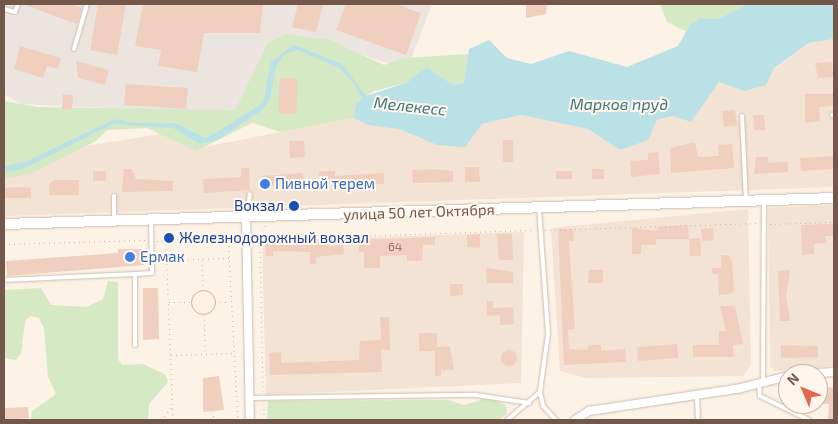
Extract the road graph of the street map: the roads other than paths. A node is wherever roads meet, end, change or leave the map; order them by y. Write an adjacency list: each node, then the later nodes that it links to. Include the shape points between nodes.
1 (18, 4): 3 (lane, via 15,12)
2 (88, 4): 4 (lane)
3 (4, 9)
4 (74, 49)
5 (742, 116): 9 (lane)
6 (250, 194): 12 (lane)
7 (114, 196): 14 (lane)
8 (834, 198): 10 (main road, улица 50 лет Октября)
9 (746, 200): 10 (main road, улица 50 лет Октября); 11 (main road, улица 50 лет Октября)
10 (764, 200): 20 (lane)
11 (539, 208): 12 (main road, улица 50 лет Октября); 21 (lane, via 548,334)
12 (246, 218): 13 (main road, улица 50 лет Октября); 23 (street)
13 (151, 221): 14 (main road, улица 50 лет Октября); 16 (lane, via 152,273)
14 (114, 222): 15 (main road, улица 50 лет Октября)
15 (4, 224)
16 (135, 274): 17 (lane); 18 (lane)
17 (4, 280)
18 (135, 345)
19 (778, 378): 20 (street)
20 (761, 381): 22 (street); 30 (lane, via 760,396)
21 (540, 392): 24 (lane); 27 (lane, via 543,406)
22 (697, 395): 28 (street, via 589,411); 29 (lane)
23 (250, 398): 24 (lane, via 476,395); 25 (street)
24 (529, 403): 26 (lane)
25 (250, 420)
26 (507, 420)
27 (556, 420)
28 (574, 420)
29 (698, 420)
30 (809, 420)

